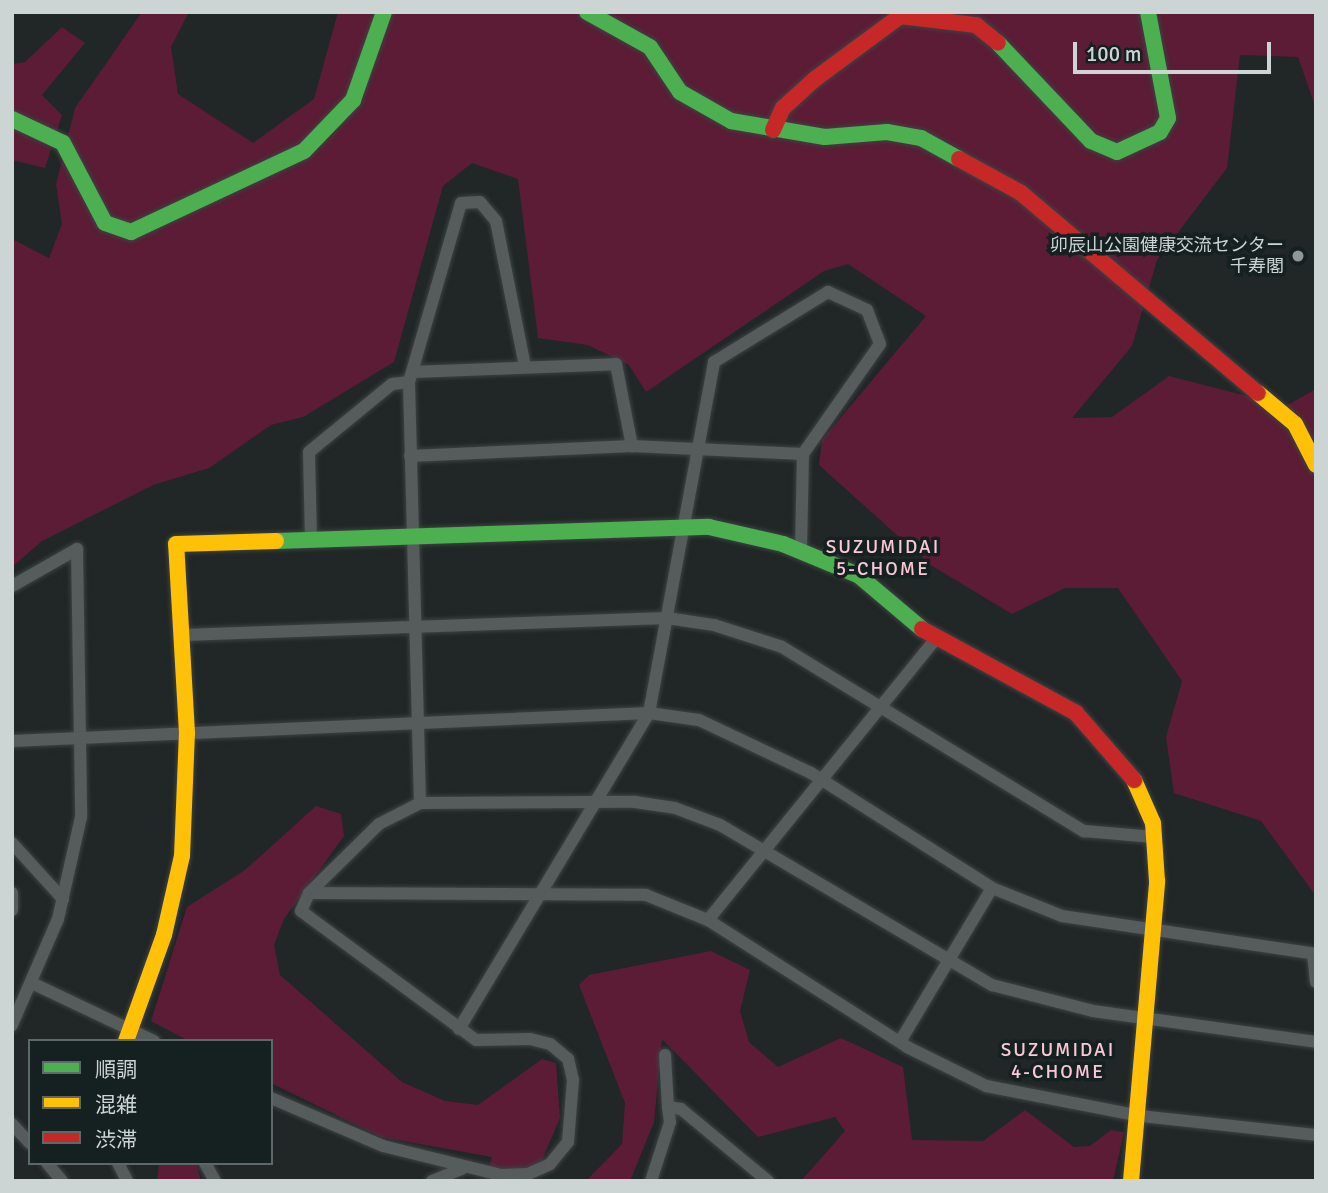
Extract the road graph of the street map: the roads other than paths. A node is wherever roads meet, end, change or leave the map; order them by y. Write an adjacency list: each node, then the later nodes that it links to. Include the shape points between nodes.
1 (384, 12): 4 (street, via 353,100 304,151 131,232 105,223 63,143)
2 (587, 12): 5 (street, via 650,47 680,92 731,121)
3 (1148, 12): 5 (street, via 1168,118 1160,132 1137,147 1117,152 1091,141 1021,61 976,26 900,16 815,79 783,108)
4 (12, 119)
5 (773, 130): 12 (street, via 921,138 1021,193 1295,424)
6 (525, 366): 7 (street); 7 (street, via 496,221 480,202 461,204 449,231); 8 (street, via 616,364)
7 (411, 377): 11 (street); 15 (street, via 392,384 309,452)
8 (632, 446): 9 (street); 11 (street)
9 (699, 446): 10 (street); 10 (street, via 714,362 828,292 867,310 880,344); 13 (street)
10 (803, 454): 16 (street)
11 (410, 456): 14 (street)
12 (1316, 465)
13 (685, 525): 14 (street); 16 (street); 18 (street)
14 (411, 538): 15 (street); 19 (street)
15 (310, 541): 20 (street, via 176,544)
16 (801, 552): 21 (street, via 858,575)
17 (12, 586): 26 (street, via 77,549)
18 (667, 618): 19 (street); 22 (street, via 714,625 782,647); 23 (street)
19 (413, 627): 20 (street); 24 (street)
20 (183, 635): 25 (street)
21 (935, 640): 22 (street); 31 (street, via 1051,699 1112,745 1130,770)
22 (880, 709): 28 (street); 31 (street, via 1084,831)
23 (649, 713): 24 (street); 28 (street, via 699,720 741,736); 29 (street)
24 (416, 721): 25 (street); 30 (street)
25 (187, 733): 26 (street); 49 (street, via 182,856)
26 (83, 738): 27 (street); 38 (street, via 81,817)
27 (12, 741)
28 (823, 780): 33 (street); 34 (street)
29 (593, 801): 30 (street); 33 (street, via 676,808); 37 (street)
30 (420, 803): 35 (street, via 387,817)
31 (1154, 837): 41 (street)
32 (12, 843): 38 (street)
33 (765, 851): 40 (street); 43 (street)
34 (992, 888): 41 (street, via 1062,916); 43 (street)
35 (309, 892): 37 (street); 48 (street, via 301,911)
36 (12, 893): 39 (street)
37 (539, 895): 40 (street, via 646,895); 48 (street)
38 (63, 899): 45 (street)
39 (12, 910)
40 (708, 920): 50 (street, via 731,940)
41 (1153, 930): 42 (street); 46 (street)
42 (1314, 954): 44 (street)
43 (947, 963): 46 (street, via 1035,1001); 50 (street)
44 (1316, 982)
45 (34, 984): 47 (street); 49 (street)
46 (1143, 1018): 51 (street); 55 (street)
47 (12, 1026)
48 (458, 1029): 62 (street, via 476,1040 550,1044 568,1059 573,1080 568,1142 550,1164 528,1174)
49 (129, 1036)
50 (901, 1040): 55 (street, via 986,1086)
51 (1316, 1042)
52 (665, 1055): 54 (street)
53 (273, 1099): 62 (street, via 383,1146)
54 (668, 1107): 67 (street, via 670,1122); 68 (street, via 681,1109)
55 (1141, 1116): 57 (street); 69 (street)
56 (12, 1124): 58 (street)
57 (1316, 1135)
58 (28, 1141)
59 (49, 1165): 63 (street)
60 (119, 1165): 64 (street)
61 (206, 1165): 65 (street)
62 (461, 1169): 66 (street)
63 (62, 1181)
64 (127, 1181)
65 (215, 1181)
66 (432, 1181)
67 (650, 1181)
68 (768, 1181)
69 (1131, 1181)

